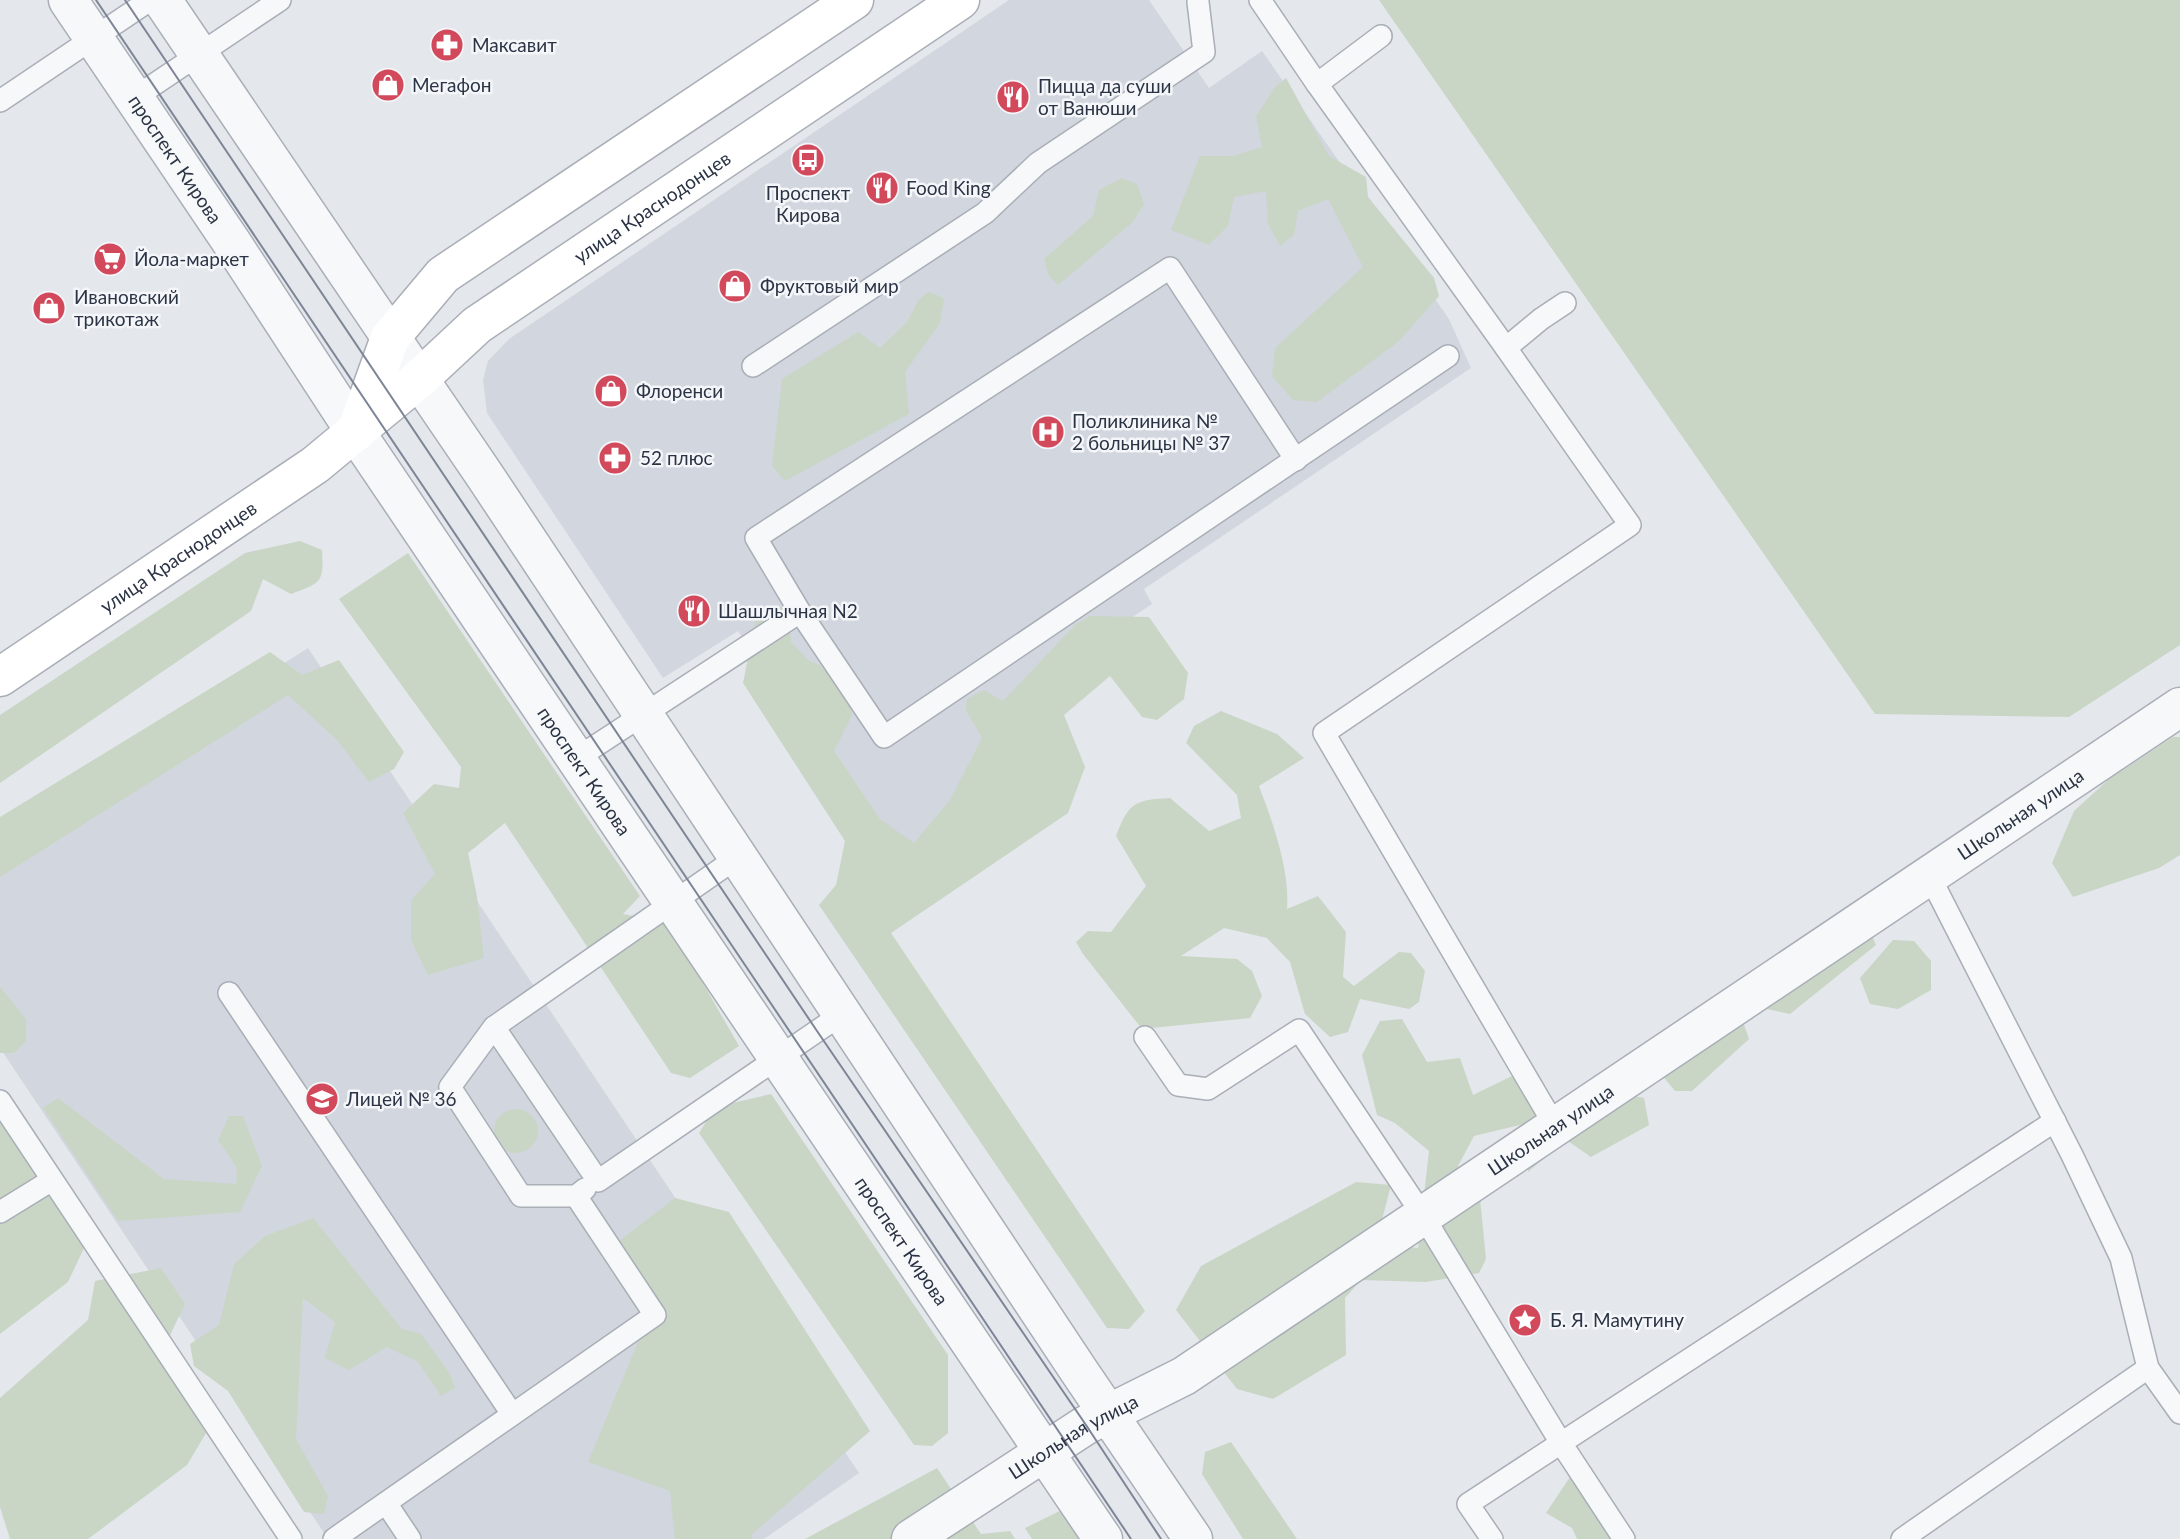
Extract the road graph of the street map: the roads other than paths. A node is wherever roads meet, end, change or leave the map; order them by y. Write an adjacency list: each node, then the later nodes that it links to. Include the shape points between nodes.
1 (68, 0): 10 (street, проспект Кирова)
2 (150, 0): 10 (lane)
3 (162, 0): 11 (street)
4 (280, 0): 11 (lane)
5 (854, 0): 16 (main road, via 443,275)
6 (960, 0): 20 (main road, улица Краснодонцев, via 477,325)
7 (1260, 0): 12 (lane)
8 (1199, 1): 19 (lane, via 1204,52 1038,163 985,213)
9 (1381, 36): 12 (lane)
10 (94, 38): 13 (street, проспект Кирова); 14 (lane)
11 (199, 56): 13 (lane); 16 (street)
12 (1317, 84): 17 (lane)
13 (134, 98): 21 (street, проспект Кирова)
14 (0, 101)
15 (1564, 303): 17 (lane)
16 (390, 338): 20 (street); 21 (main road)
17 (1506, 348): 38 (lane, via 1630,524 1324,733)
18 (1448, 356): 22 (lane)
19 (753, 366)
20 (419, 379): 21 (main road, улица Краснодонцев); 26 (street)
21 (356, 433): 24 (main road, улица Краснодонцев); 27 (street, проспект Кирова)
22 (1296, 460): 23 (lane, via 884,737); 23 (lane, via 1170,268 756,538)
23 (800, 612): 26 (lane)
24 (0, 677)
25 (2180, 707): 29 (street, Школьная улица)
26 (644, 715): 27 (lane); 28 (street)
27 (577, 758): 30 (street, проспект Кирова)
28 (738, 858): 30 (lane); 32 (street)
29 (1930, 877): 37 (lane); 38 (street, Школьная улица)
30 (674, 902): 33 (lane); 35 (street, проспект Кирова)
31 (229, 993): 46 (lane)
32 (842, 1014): 35 (lane); 47 (street)
33 (495, 1027): 40 (lane); 41 (lane, via 450,1087 521,1196)
34 (1145, 1037): 43 (lane, via 1178,1085 1208,1088 1299,1030)
35 (778, 1057): 40 (lane); 49 (street, проспект Кирова)
36 (0, 1101): 39 (lane)
37 (2054, 1121): 44 (lane, via 2121,1258); 48 (lane)
38 (1555, 1126): 43 (street, Школьная улица)
39 (52, 1180): 42 (lane); 51 (lane)
40 (598, 1181): 41 (lane)
41 (576, 1196): 46 (lane, via 655,1315)
42 (0, 1212)
43 (1422, 1214): 47 (street, Школьная улица, via 1184,1376); 48 (lane)
44 (2148, 1368): 45 (lane); 59 (lane)
45 (2180, 1413)
46 (512, 1414): 50 (lane)
47 (1109, 1414): 49 (street, Школьная улица); 56 (street)
48 (1562, 1443): 57 (lane, via 1468,1504); 58 (lane)
49 (1045, 1452): 54 (street, Школьная улица); 55 (street, проспект Кирова)
50 (386, 1503): 52 (lane); 53 (lane)
51 (291, 1539)
52 (334, 1539)
53 (410, 1539)
54 (911, 1539)
55 (1103, 1539)
56 (1193, 1539)
57 (1492, 1539)
58 (1624, 1539)
59 (1902, 1539)

